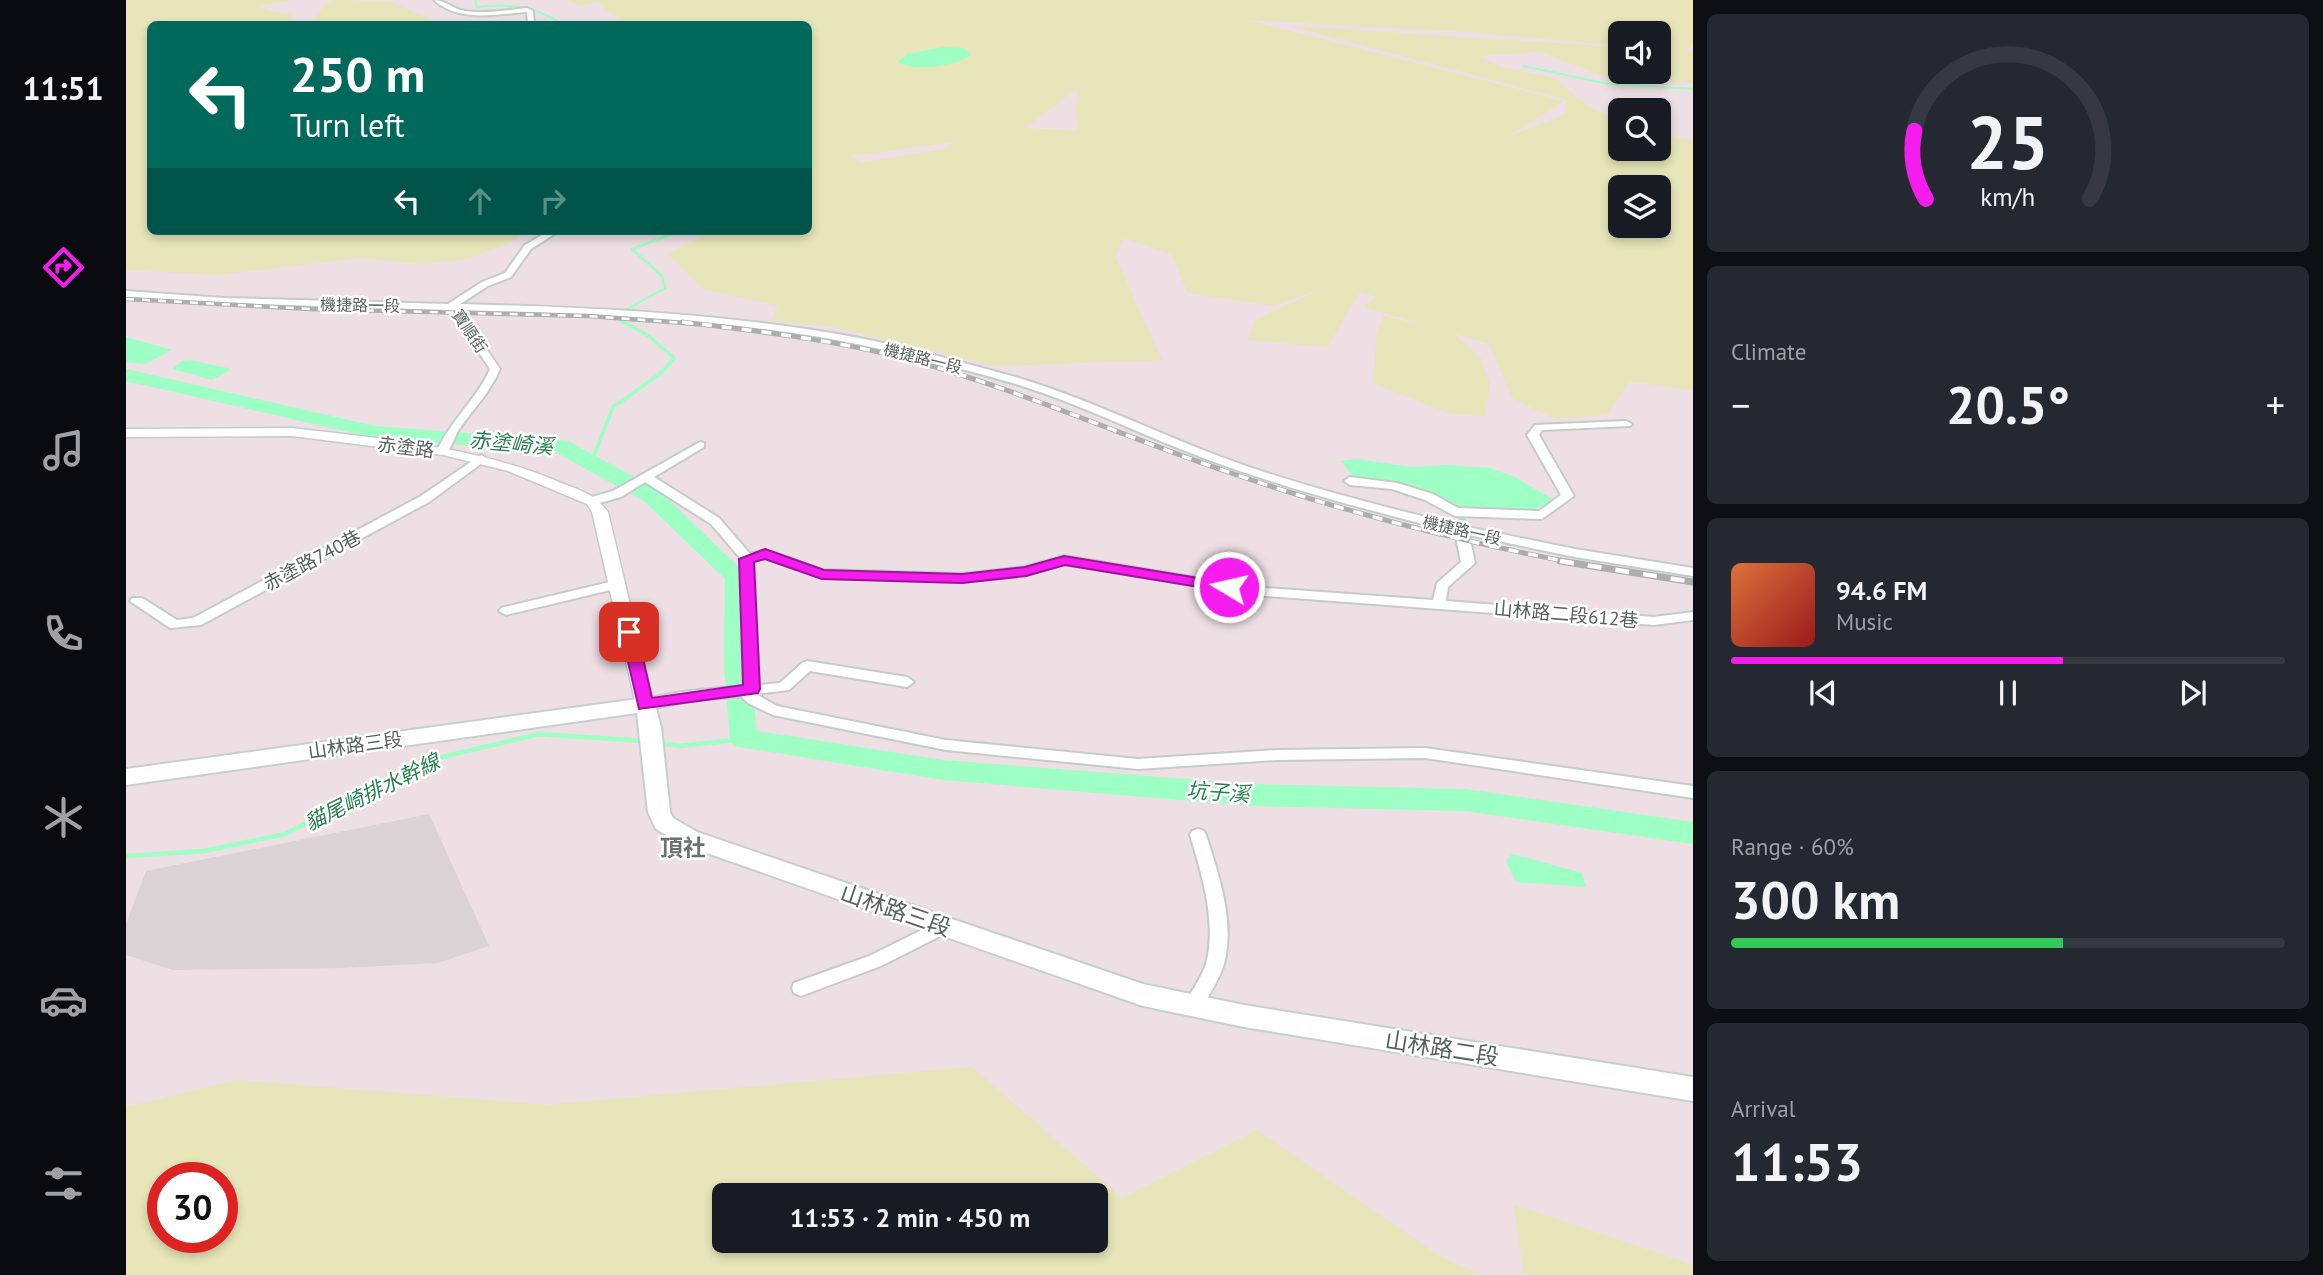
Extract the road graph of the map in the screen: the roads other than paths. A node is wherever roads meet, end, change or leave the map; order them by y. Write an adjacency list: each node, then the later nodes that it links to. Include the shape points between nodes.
1 (438, 0): 2 (street, via 446,7 472,13 527,10)
2 (531, 21)
3 (548, 235): 5 (street, 寶順街, via 528,247 508,275 485,284)
4 (126, 294): 5 (street, 機捷路一段)
5 (452, 307): 9 (street, 寶順街, via 495,369); 15 (street, 機捷路一段, via 627,313 799,331 911,353 1049,392 1263,474)
6 (1626, 424): 14 (street, via 1539,428 1533,435 1568,496 1542,515)
7 (126, 433): 9 (street, 赤塗路, via 292,432)
8 (700, 445): 11 (street)
9 (444, 448): 10 (street, 赤塗路)
10 (481, 459): 13 (street, 赤塗路); 19 (street, 赤塗路740巷, via 425,499 196,622 175,625)
11 (643, 478): 13 (street, via 617,494); 16 (street, via 715,522)
12 (1350, 481): 14 (street, via 1392,486 1429,497)
13 (592, 501): 18 (street, via 599,506)
14 (1455, 512): 15 (street)
15 (1462, 531): 17 (street, 機捷路一段); 20 (street, via 1468,563 1442,586)
16 (747, 559): 20 (street, 山林路二段612巷, via 765,554 822,574 962,578 1026,571 1064,560 1252,591); 24 (street)
17 (1693, 572)
18 (618, 584): 21 (street); 25 (street)
19 (137, 601)
20 (1439, 604): 22 (street, 山林路二段612巷, via 1654,621)
21 (506, 611)
22 (1693, 617)
23 (907, 682): 24 (street, via 807,666 784,687)
24 (748, 690): 25 (street); 27 (street, via 753,700 773,710 979,749 1152,765 1277,754 1425,753)
25 (645, 705): 26 (main road, 山林路三段); 29 (main road, 山林路三段, via 659,812 674,831)
26 (126, 777)
27 (1693, 792)
28 (1198, 835): 31 (street, via 1210,876 1216,961)
29 (944, 926): 30 (street, via 875,961); 31 (main road, 山林路三段, via 1143,995)
30 (801, 988)
31 (1192, 1007): 32 (main road, 山林路二段)
32 (1693, 1089)

